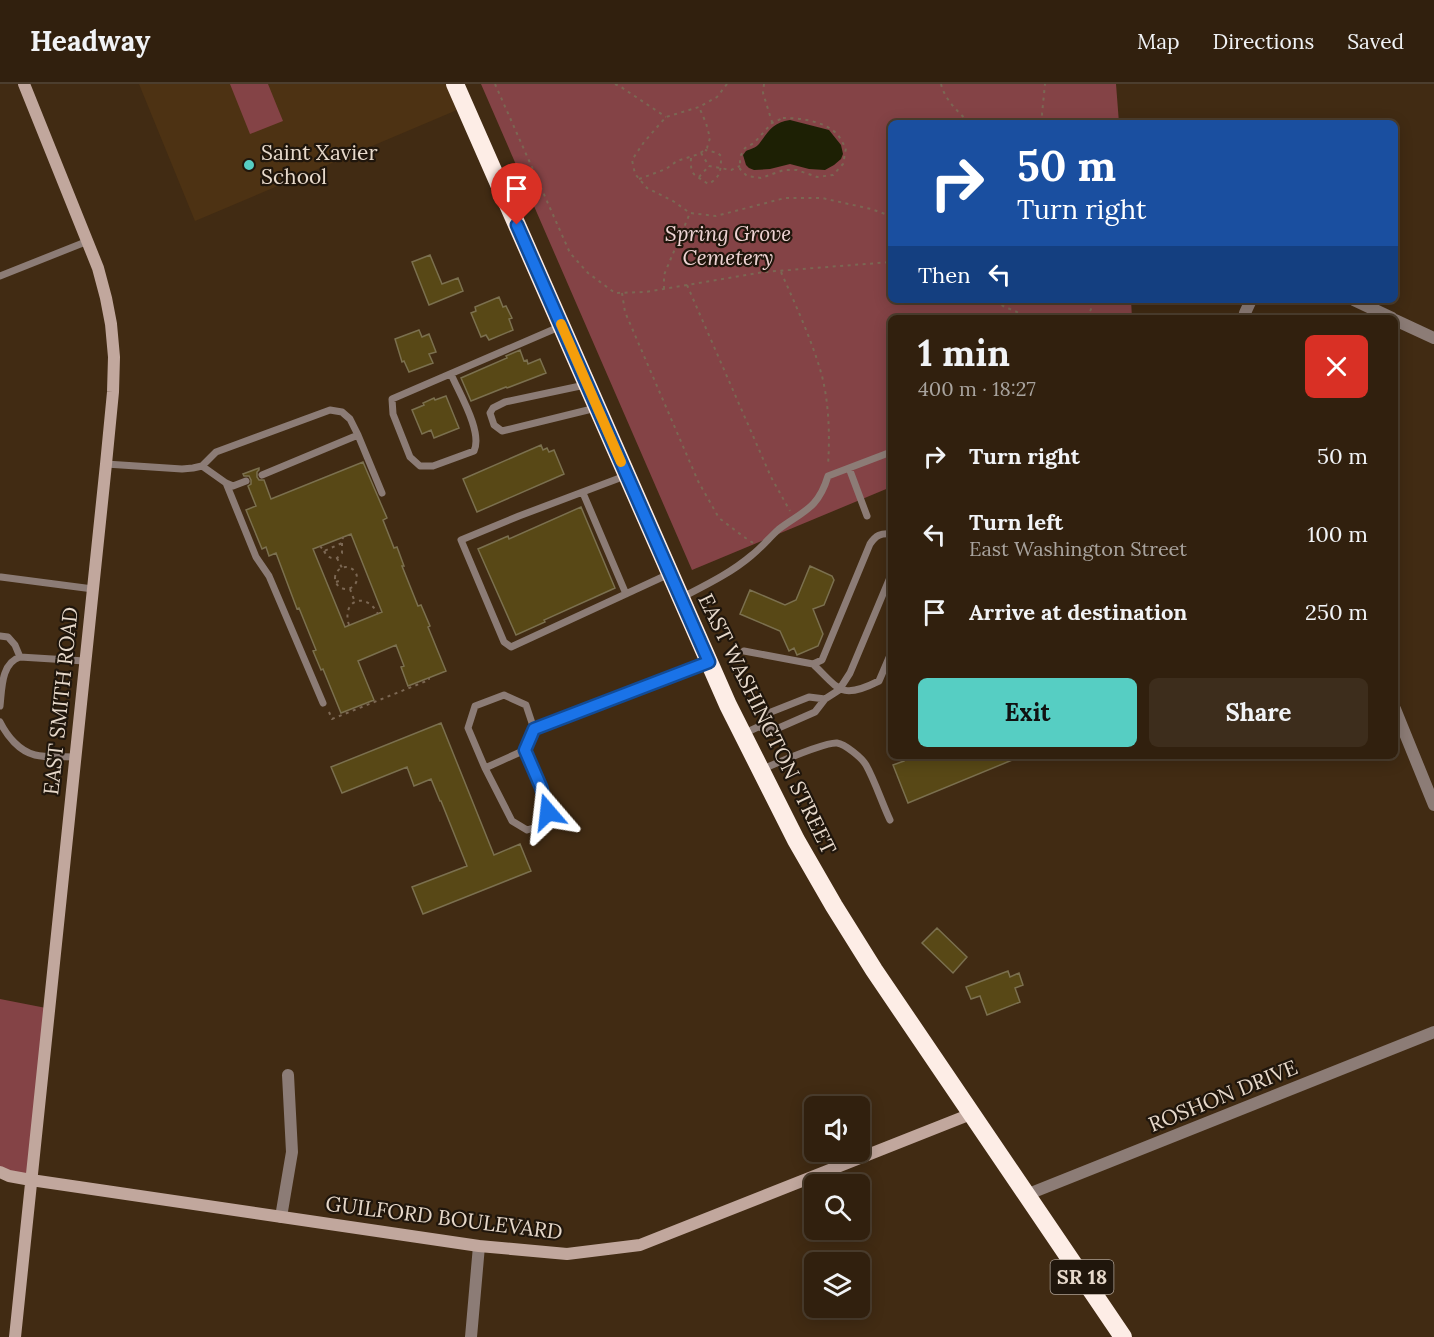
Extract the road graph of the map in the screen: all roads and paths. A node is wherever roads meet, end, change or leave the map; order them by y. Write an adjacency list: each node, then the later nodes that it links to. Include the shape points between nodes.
1 (24, 84): 24 (street, EAST SMITH ROAD)
2 (455, 84): 36 (highway, EAST WASHINGTON STREET / SR 18)
3 (495, 84): 30 (path, via 570,253 588,273 615,293)
4 (615, 84): 10 (path)
5 (727, 84): 9 (path, via 717,97)
6 (764, 84): 13 (path)
7 (941, 84): 11 (path)
8 (1045, 84): 12 (path)
9 (699, 106): 10 (path); 14 (path, via 710,138)
10 (666, 117): 21 (path, via 632,160)
11 (967, 120)
12 (1043, 120)
13 (772, 123): 18 (path, via 746,148); 18 (path, via 797,118 826,126 846,148 843,164 832,175 817,177 784,170 761,178 747,176)
14 (705, 150): 15 (path); 19 (path, via 721,156)
15 (701, 153): 16 (path); 17 (path)
16 (691, 157): 20 (path, via 690,170); 21 (path)
17 (709, 166): 19 (path); 20 (path)
18 (740, 166): 19 (path)
19 (721, 169): 20 (path, via 715,181 708,184)
20 (699, 177)
21 (639, 179): 22 (path, via 647,188)
22 (690, 213): 23 (path, via 716,216 785,198 822,198); 29 (path, via 664,275)
23 (888, 215)
24 (88, 242): 27 (lane); 43 (street, EAST SMITH ROAD, via 106,298 114,357)
25 (888, 262): 26 (path)
26 (781, 271): 28 (path); 48 (path, via 822,377 829,424)
27 (0, 276)
28 (687, 285): 29 (path); 54 (path, via 771,477)
29 (664, 289): 30 (path)
30 (622, 292): 59 (path, via 625,312 698,480 719,518)
31 (1000, 303): 33 (path)
32 (1360, 303): 34 (street)
33 (1024, 315)
34 (1385, 315)
35 (1398, 321): 37 (street)
36 (562, 326): 38 (lane); 39 (highway, EAST WASHINGTON STREET / SR 18)
37 (1434, 338)
38 (451, 374): 38 (lane, via 392,399 393,414 410,458 420,466 433,466 474,451 477,444)
39 (587, 384): 40 (highway, EAST WASHINGTON STREET / SR 18); 40 (lane, via 505,402 490,413 494,425 502,431)
40 (597, 408): 47 (highway, EAST WASHINGTON STREET / SR 18)
41 (358, 435): 44 (lane, via 350,419 342,412 330,410 216,452); 46 (lane); 51 (lane)
42 (888, 453): 45 (lane)
43 (106, 464): 44 (lane, via 182,469); 70 (street, EAST SMITH ROAD)
44 (202, 466): 50 (lane)
45 (849, 468): 48 (lane); 53 (lane)
46 (262, 475)
47 (627, 475): 52 (lane); 63 (highway, EAST WASHINGTON STREET / SR 18)
48 (828, 476): 54 (lane, via 815,504)
49 (246, 481): 50 (lane, via 233,486)
50 (226, 483): 87 (lane)
51 (382, 493)
52 (583, 493): 72 (lane); 72 (lane, via 461,540 504,642 511,647)
53 (867, 516)
54 (794, 520): 59 (lane)
55 (888, 534): 83 (lane, via 876,536 870,544 822,660)
56 (344, 537): 57 (path)
57 (342, 543): 60 (path); 61 (path, via 342,553)
58 (320, 546): 60 (path)
59 (761, 547): 73 (lane, via 728,574)
60 (324, 551): 61 (path)
61 (337, 558): 62 (path)
62 (342, 568): 64 (path, via 349,567); 68 (path, via 336,573)
63 (670, 573): 72 (lane); 73 (highway, EAST WASHINGTON STREET / SR 18)
64 (357, 574): 66 (path); 71 (path)
65 (1, 577): 70 (lane)
66 (351, 577)
67 (342, 580): 68 (path)
68 (336, 582): 71 (path, via 342,589)
69 (888, 582): 85 (lane)
70 (93, 589): 81 (street, EAST SMITH ROAD)
71 (350, 589): 74 (path)
72 (626, 594)
73 (681, 598): 82 (highway, EAST WASHINGTON STREET / SR 18)
74 (355, 602): 75 (path, via 369,603); 76 (path, via 348,609)
75 (378, 614)
76 (349, 625)
77 (0, 636): 79 (lane, via 8,637)
78 (744, 651): 83 (lane)
79 (20, 657): 81 (lane); 88 (lane, via 7,666)
80 (888, 660): 85 (lane, via 879,681 863,689)
81 (85, 661): 94 (street, EAST SMITH ROAD)
82 (709, 662): 91 (lane); 92 (highway, EAST WASHINGTON STREET / SR 18)
83 (813, 664): 85 (lane)
84 (429, 678): 87 (path, via 332,719)
85 (839, 690): 86 (lane)
86 (825, 699): 92 (lane, via 808,697 766,714); 92 (lane, via 815,712 774,730)
87 (323, 703)
88 (0, 706)
89 (1398, 716): 97 (street)
90 (0, 722): 94 (lane, via 15,743 35,755)
91 (534, 729): 93 (lane); 95 (lane, via 526,705 504,695 475,706 468,728)
92 (750, 730): 96 (highway, EAST WASHINGTON STREET / SR 18)
93 (525, 750): 95 (lane); 95 (lane, via 548,812 543,825 527,830 512,821)
94 (75, 757): 104 (street, EAST SMITH ROAD)
95 (485, 768)
96 (761, 770): 99 (lane, via 839,743 865,763); 102 (highway, EAST WASHINGTON STREET / SR 18, via 834,906)
97 (1431, 791): 98 (street)
98 (1434, 805)
99 (890, 820)
100 (1434, 1032): 105 (street, ROSHON DRIVE)
101 (288, 1075): 106 (street, via 292,1152)
102 (971, 1114): 105 (highway, EAST WASHINGTON STREET / SR 18); 107 (street, GUILFORD BOULEVARD, via 640,1245 567,1254)
103 (0, 1172): 104 (street, GUILFORD BOULEVARD)
104 (31, 1180): 106 (street, GUILFORD BOULEVARD); 108 (street, EAST SMITH ROAD)
105 (1026, 1195): 110 (highway, EAST WASHINGTON STREET / SR 18)
106 (281, 1217): 107 (street, GUILFORD BOULEVARD)
107 (479, 1246): 109 (street)
108 (15, 1337)
109 (471, 1337)
110 (1124, 1337)

